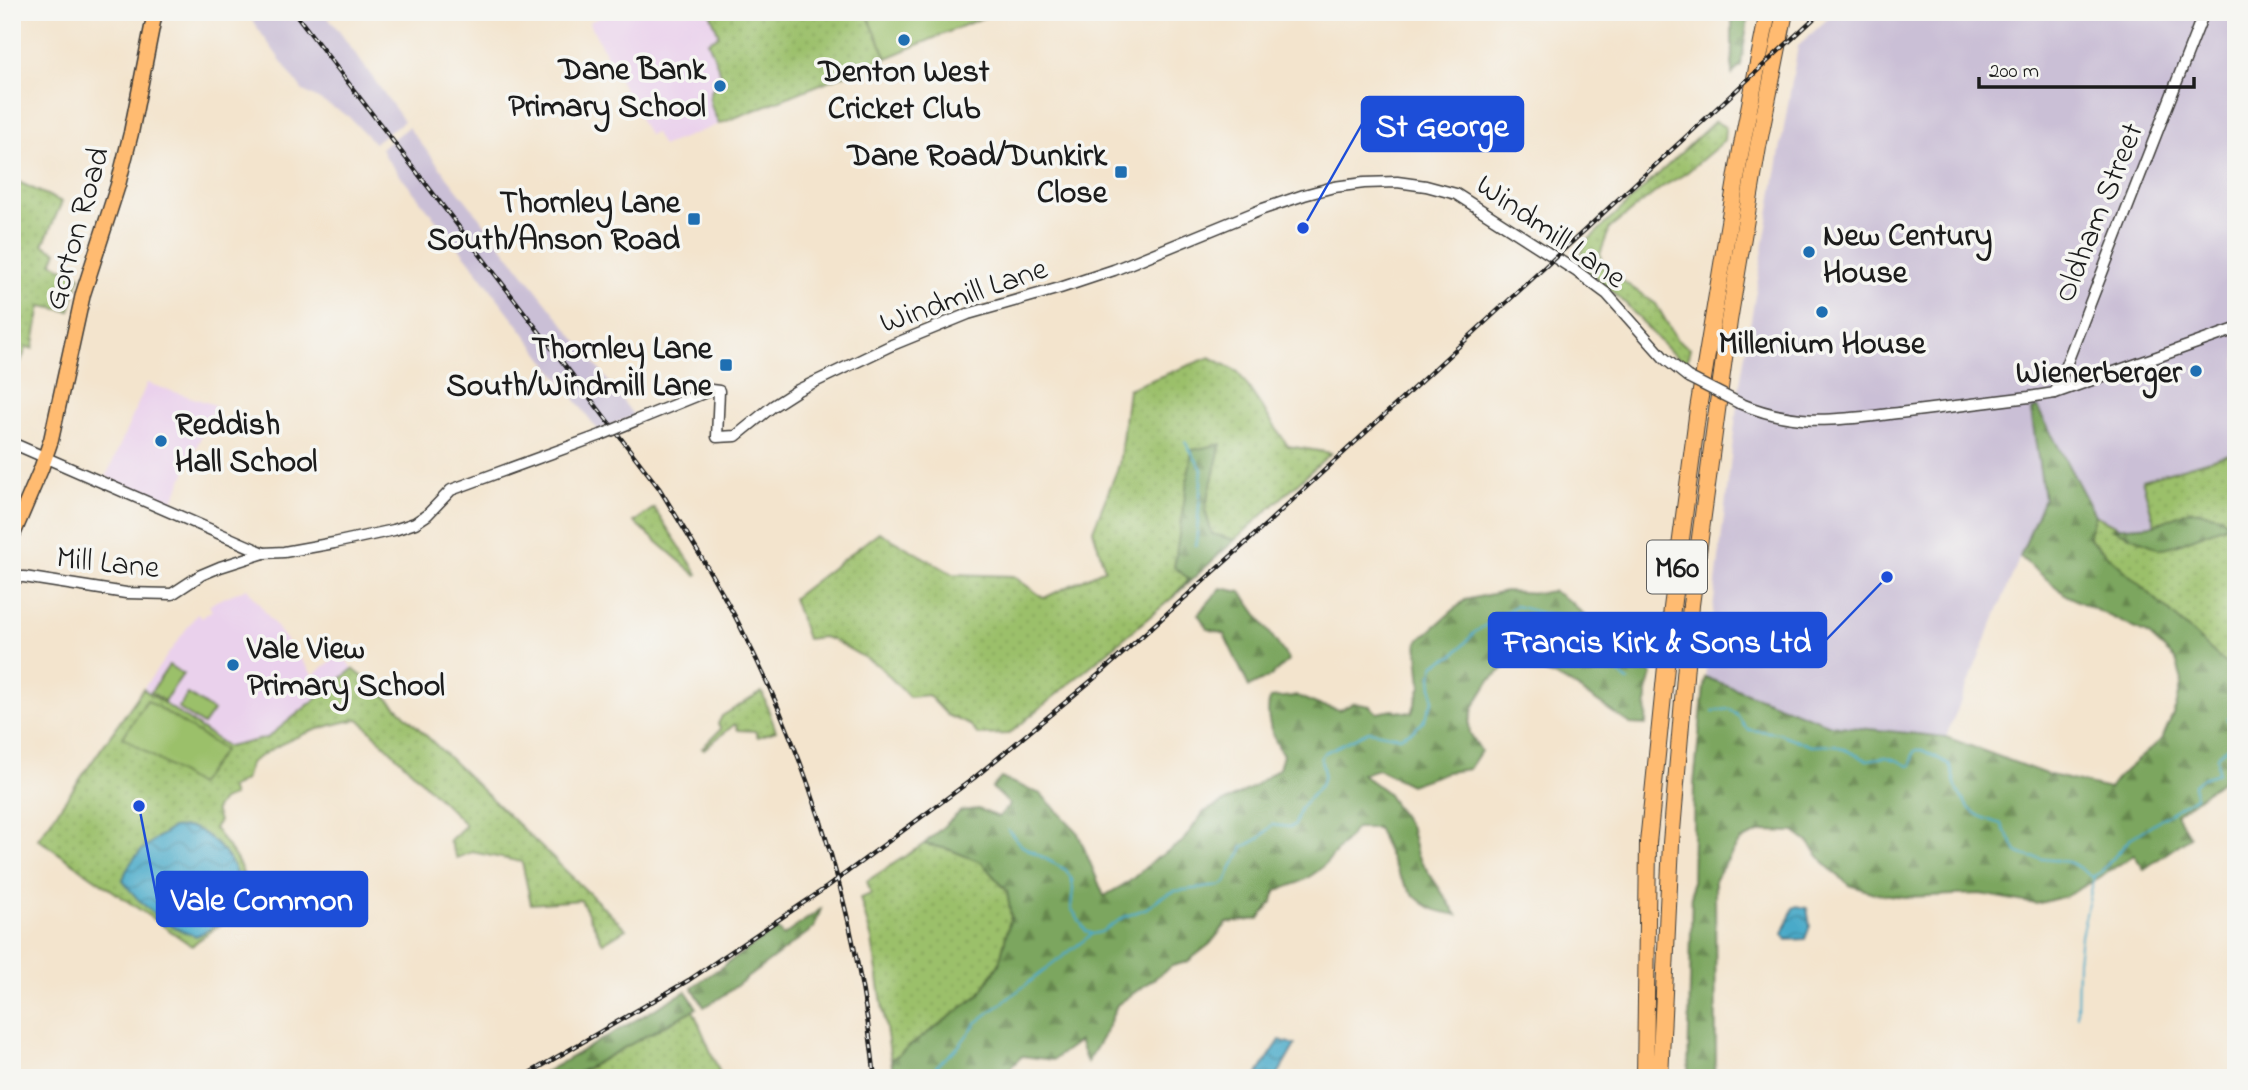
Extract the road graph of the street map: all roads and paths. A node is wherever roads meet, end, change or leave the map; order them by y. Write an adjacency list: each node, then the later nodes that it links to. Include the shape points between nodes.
1 (155, 12): 12 (main road, Gorton Road, via 131,133 83,294)
2 (1762, 12): 7 (highway, M60)
3 (1768, 12): 7 (highway, M60)
4 (1785, 12): 8 (highway, M60)
5 (1795, 12): 8 (highway, M60)
6 (2204, 12): 10 (street, Oldham Street)
7 (1758, 61): 18 (highway, M60, via 1698,409 1672,608 1648,843)
8 (1758, 147): 19 (highway, M60, via 1729,321 1692,605 1671,843)
9 (2236, 328): 10 (street, Windmill Lane)
10 (2055, 393): 15 (street, Windmill Lane, bridge, via 1826,421 1763,414 1688,377 1664,358 1607,294 1456,194 1396,182 1364,183 1304,195 1114,270 968,314 799,390 736,436 717,437 719,391 711,390 450,490 415,523)
11 (12, 443): 12 (street)
12 (46, 458): 13 (main road, Gorton Road); 14 (street)
13 (12, 537)
14 (240, 542): 15 (street); 16 (street)
15 (269, 553): 16 (street, Mill Lane)
16 (239, 560): 17 (street, Mill Lane, via 201,575 172,594 126,593)
17 (12, 575)
18 (1645, 1078)
19 (1660, 1078)

